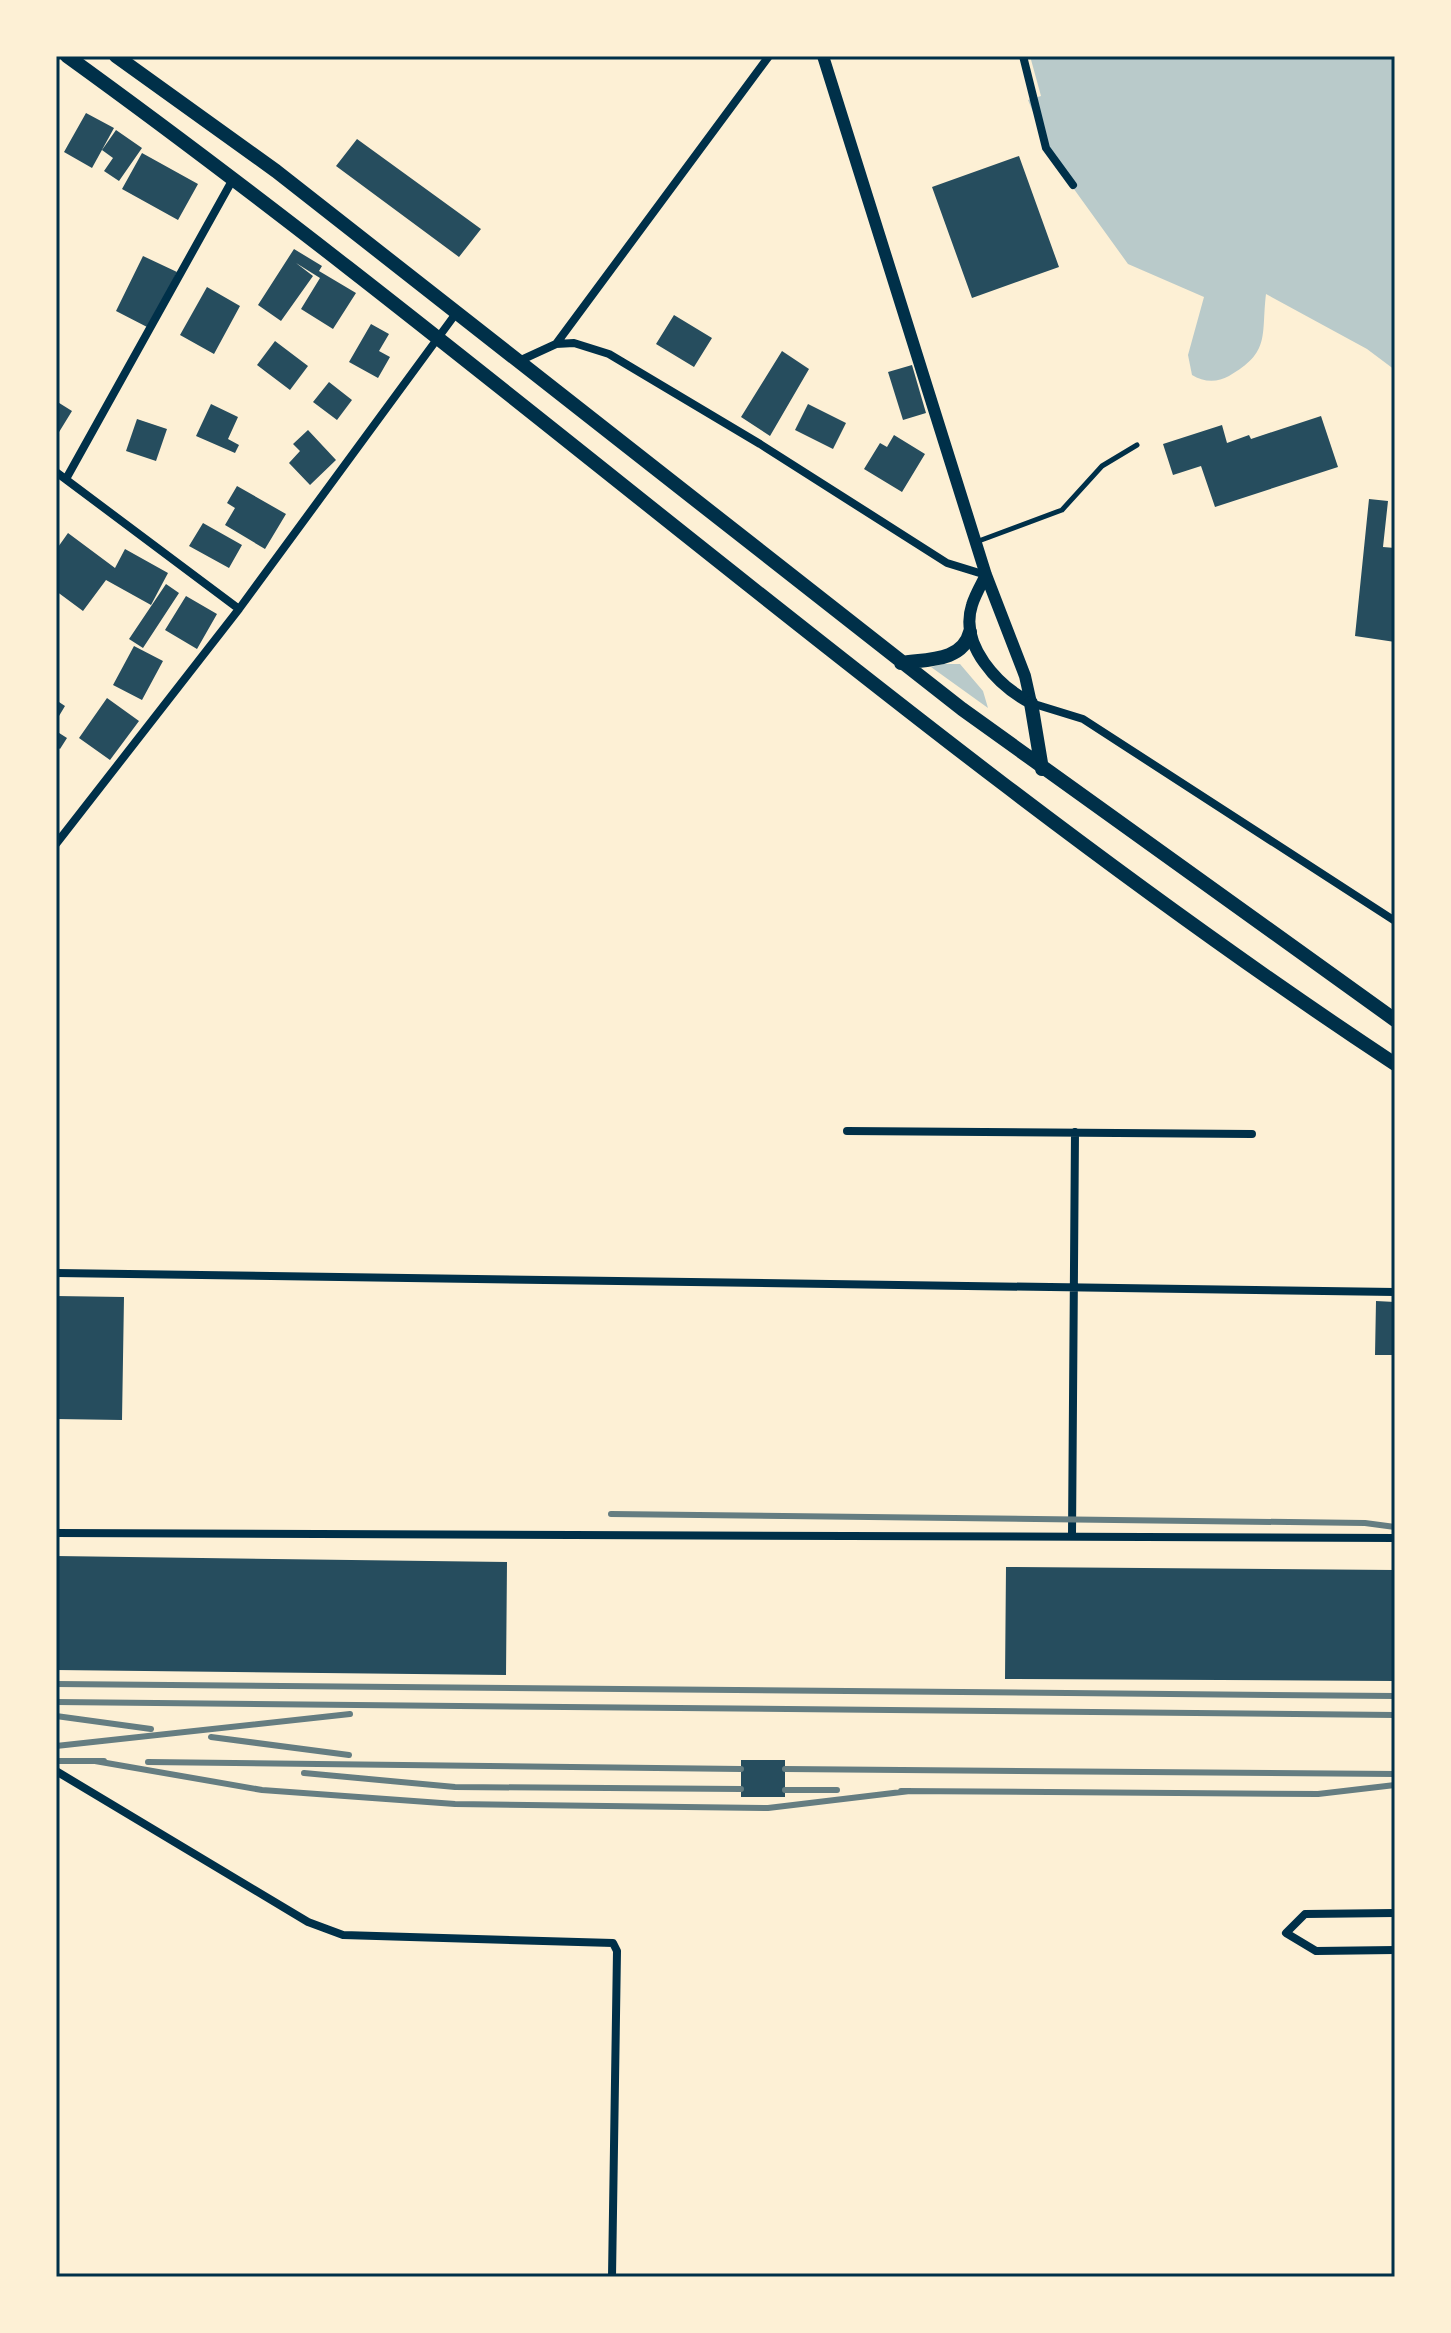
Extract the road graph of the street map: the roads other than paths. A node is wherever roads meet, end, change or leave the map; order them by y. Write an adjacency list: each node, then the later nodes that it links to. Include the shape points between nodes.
1 (67, 56): 6 (main road)
2 (116, 56): 8 (main road, via 276,171)
3 (769, 56): 10 (street)
4 (823, 56): 15 (street)
5 (1023, 56): 7 (street, via 1046,148)
6 (235, 177): 9 (main road); 14 (street)
7 (1073, 185)
8 (457, 312): 9 (street); 11 (main road)
9 (438, 338): 17 (street); 25 (main road, via 1000,782 1247,964)
10 (556, 344): 11 (street); 16 (street, via 574,343 609,354 947,563)
11 (519, 361): 19 (main road)
12 (1137, 445): 15 (lane, via 1102,466 1062,510)
13 (56, 472): 14 (street)
14 (66, 479): 17 (street)
15 (975, 542): 16 (street)
16 (986, 575): 18 (street, via 972,605); 20 (street)
17 (239, 609): 22 (street)
18 (970, 632): 19 (main road, via 964,646 951,655); 20 (street, via 997,678)
19 (901, 663): 21 (main road)
20 (1031, 703): 21 (main road); 23 (street, via 1083,719)
21 (1042, 769): 24 (main road)
22 (56, 844)
23 (1395, 921)
24 (1395, 1020)
25 (1395, 1064)
26 (847, 1131): 27 (street)
27 (1075, 1132): 28 (street); 30 (street)
28 (1252, 1134)
29 (56, 1273): 30 (street)
30 (1072, 1287): 31 (street); 33 (street)
31 (1395, 1292)
32 (56, 1533): 33 (street)
33 (1072, 1535): 34 (street)
34 (1395, 1538)
35 (56, 1771): 38 (street, via 308,1922 343,1935 613,1943 617,1951)
36 (1395, 1913): 37 (street, via 1305,1914 1286,1933 1316,1951)
37 (1395, 1950)
38 (612, 2277)

